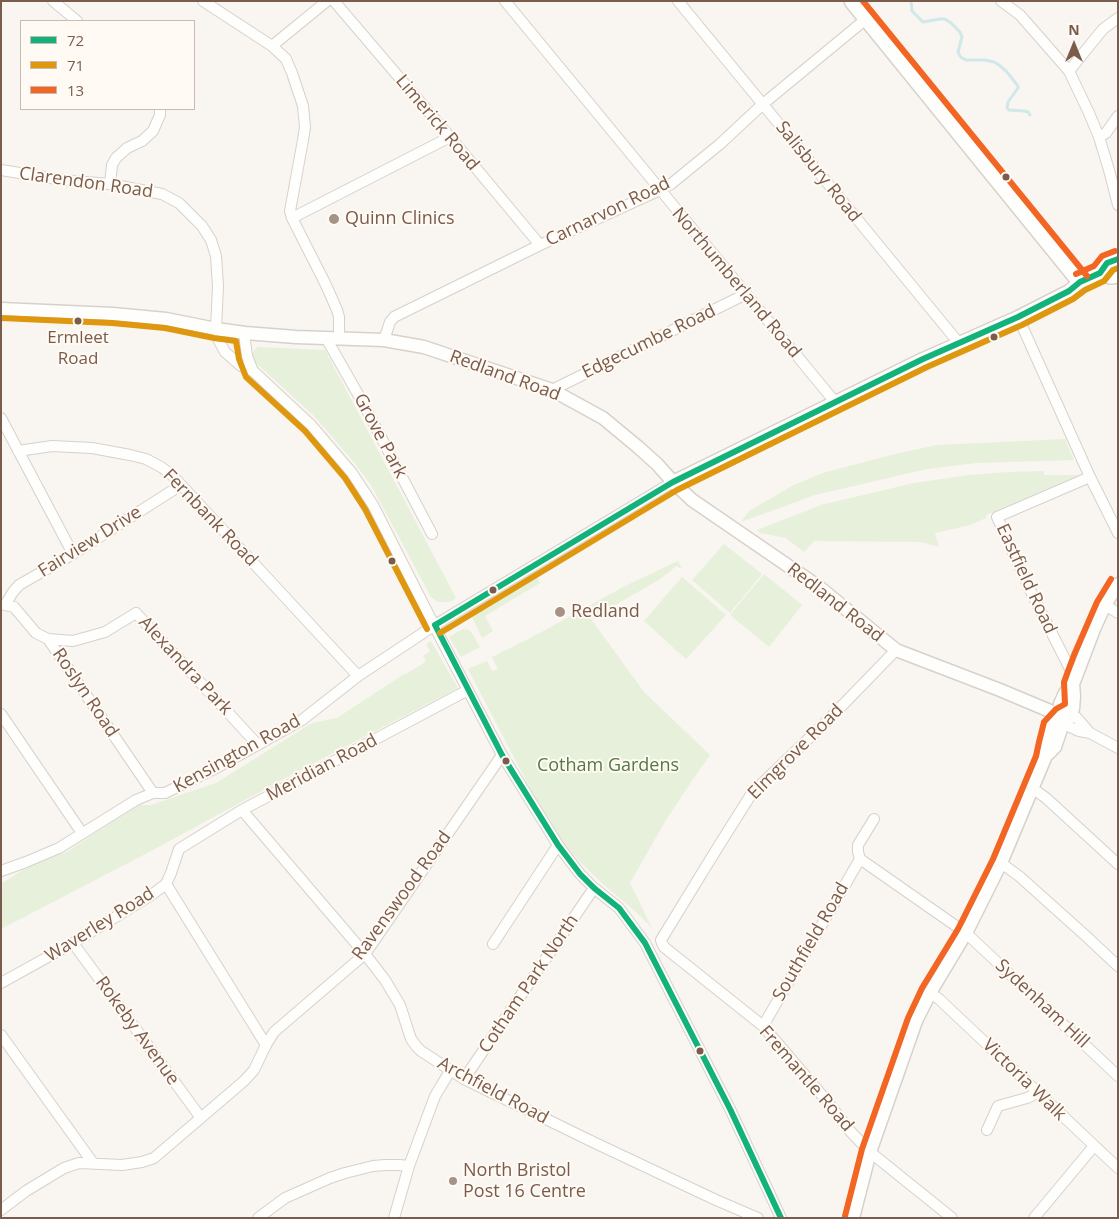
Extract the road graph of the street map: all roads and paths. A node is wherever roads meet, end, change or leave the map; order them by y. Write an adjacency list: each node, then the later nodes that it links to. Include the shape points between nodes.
1 (53, 1): 11 (street)
2 (203, 1): 12 (street)
3 (327, 1): 12 (street)
4 (334, 1): 17 (street, Limerick Road)
5 (505, 1): 21 (street, Northumberland Road)
6 (678, 1): 14 (street, Salisbury Road)
7 (852, 1): 10 (main road)
8 (1001, 1): 13 (street, via 1020,15)
9 (1118, 18): 13 (street, via 1103,30)
10 (866, 19): 14 (street, Carnarvon Road); 28 (main road)
11 (76, 20)
12 (272, 46): 23 (street, via 286,59 303,106 305,127 290,206)
13 (1069, 70): 18 (street)
14 (763, 104): 21 (street, Carnarvon Road, via 720,144); 37 (street, Salisbury Road)
15 (160, 110): 20 (street, via 153,131 116,158)
16 (1118, 116): 18 (street, via 1106,134)
17 (450, 137): 23 (street); 24 (street, Limerick Road)
18 (1098, 137): 22 (street)
19 (1, 170): 20 (street, Clarendon Road)
20 (110, 184): 32 (street, Clarendon Road, via 162,194 179,203 202,226 216,256)
21 (660, 190): 24 (street, Carnarvon Road); 29 (street, Northumberland Road)
22 (1118, 204)
23 (292, 218): 35 (street, via 337,310)
24 (540, 246): 36 (street, Carnarvon Road, via 394,317)
25 (1118, 259): 26 (main road, via 1107,263)
26 (1100, 273): 27 (main road); 28 (main road)
27 (1118, 275)
28 (1080, 282): 31 (street)
29 (746, 294): 39 (street, Edgecumbe Road); 40 (street, Northumberland Road)
30 (1, 308): 32 (street, Redland Road, via 131,315)
31 (1018, 317): 37 (street); 43 (street)
32 (216, 329): 33 (street, Redland Road); 38 (street, via 225,352)
33 (245, 333): 34 (street, Redland Road); 38 (street, via 247,356)
34 (326, 338): 35 (street, Redland Road); 47 (street, Grove Park)
35 (339, 338): 36 (street, Redland Road)
36 (384, 340): 39 (street, Redland Road, via 424,347)
37 (958, 342): 40 (street)
38 (253, 371): 53 (street, via 311,425 352,473 374,505)
39 (552, 390): 44 (street, Redland Road, via 603,418 638,446)
40 (835, 402): 44 (street)
41 (1, 418): 42 (street)
42 (18, 451): 45 (street, Fernbank Road, via 52,446 92,448 130,455 161,467); 48 (street)
43 (1090, 477): 46 (street); 57 (street, Eastfield Road, via 997,517)
44 (673, 482): 53 (street, Kensington Road); 55 (street, Redland Road, via 705,510 819,587)
45 (181, 486): 48 (street, Fairview Drive); 56 (street, Fernbank Road)
46 (1118, 533)
47 (432, 534)
48 (72, 554): 51 (street, Fairview Drive, via 19,585)
49 (1118, 584): 50 (street)
50 (1105, 604): 52 (street); 57 (street)
51 (3, 606): 54 (street, Roslyn Road, via 14,607 36,633)
52 (1118, 613)
53 (435, 625): 56 (street, Kensington Road); 58 (street)
54 (48, 639): 61 (street, Alexandra Park, via 73,641 105,632 136,613); 65 (street, Roslyn Road)
55 (896, 650): 60 (street, Redland Road); 78 (street, Elmgrove Road, via 752,793)
56 (358, 676): 61 (street, Kensington Road, via 302,720)
57 (1074, 680): 60 (street, via 1072,709)
58 (466, 685): 63 (street); 66 (street, Meridian Road)
59 (1, 714): 68 (street)
60 (1062, 716): 62 (street, via 1070,728 1090,733); 64 (street, via 1052,725 1045,758)
61 (258, 745): 65 (street, Kensington Road, via 165,793)
62 (1118, 748)
63 (502, 755): 69 (street); 81 (street, Ravenswood Road)
64 (1032, 788): 72 (street); 73 (street)
65 (153, 793): 68 (street, Kensington Road)
66 (242, 810): 70 (street, Meridian Road); 81 (street, Archfield Road)
67 (874, 819): 71 (street, Southfield Road, via 858,845)
68 (82, 833): 74 (street, Kensington Road, via 59,848)
69 (558, 845): 76 (street); 80 (street)
70 (179, 849): 75 (street, Waverley Road)
71 (860, 859): 77 (street); 85 (street, Southfield Road)
72 (1001, 863): 77 (street); 82 (street)
73 (1118, 864)
74 (2, 868)
75 (166, 884): 79 (street, Waverley Road); 87 (street)
76 (594, 888): 90 (street, Cotham Park North); 103 (street, via 619,908 645,942)
77 (966, 933): 84 (street); 89 (street, Sydenham Hill)
78 (661, 940): 85 (street, Fremantle Road, via 664,947)
79 (73, 943): 83 (street, Waverley Road); 92 (street, Rokeby Avenue)
80 (493, 944)
81 (364, 954): 87 (street, Ravenswood Road, via 274,1032); 88 (street, Archfield Road, via 400,1005 416,1046)
82 (1118, 966)
83 (1, 983)
84 (930, 993): 91 (street, Victoria Walk); 95 (street, via 916,1020)
85 (762, 1026): 95 (street, Fremantle Road)
86 (1, 1035): 96 (street)
87 (266, 1045): 92 (street, Ravenswood Road, via 254,1070)
88 (450, 1071): 90 (street, Archfield Road); 97 (street, via 435,1096)
89 (1118, 1076)
90 (464, 1079): 102 (street, Archfield Road)
91 (1037, 1093): 93 (street, via 996,1103); 94 (street, Victoria Walk)
92 (201, 1118): 96 (street, Ravenswood Road, via 154,1158 122,1165)
93 (987, 1130)
94 (1094, 1146): 98 (street, Victoria Walk); 106 (street)
95 (870, 1152): 104 (street); 105 (street, Fremantle Road)
96 (93, 1163): 99 (street, Ravenswood Road, via 64,1168)
97 (409, 1166): 100 (street, via 368,1167 330,1178 285,1198); 101 (street)
98 (1118, 1168)
99 (1, 1210)
100 (258, 1218)
101 (394, 1218)
102 (758, 1218)
103 (781, 1218)
104 (853, 1218)
105 (952, 1218)
106 (1034, 1218)

